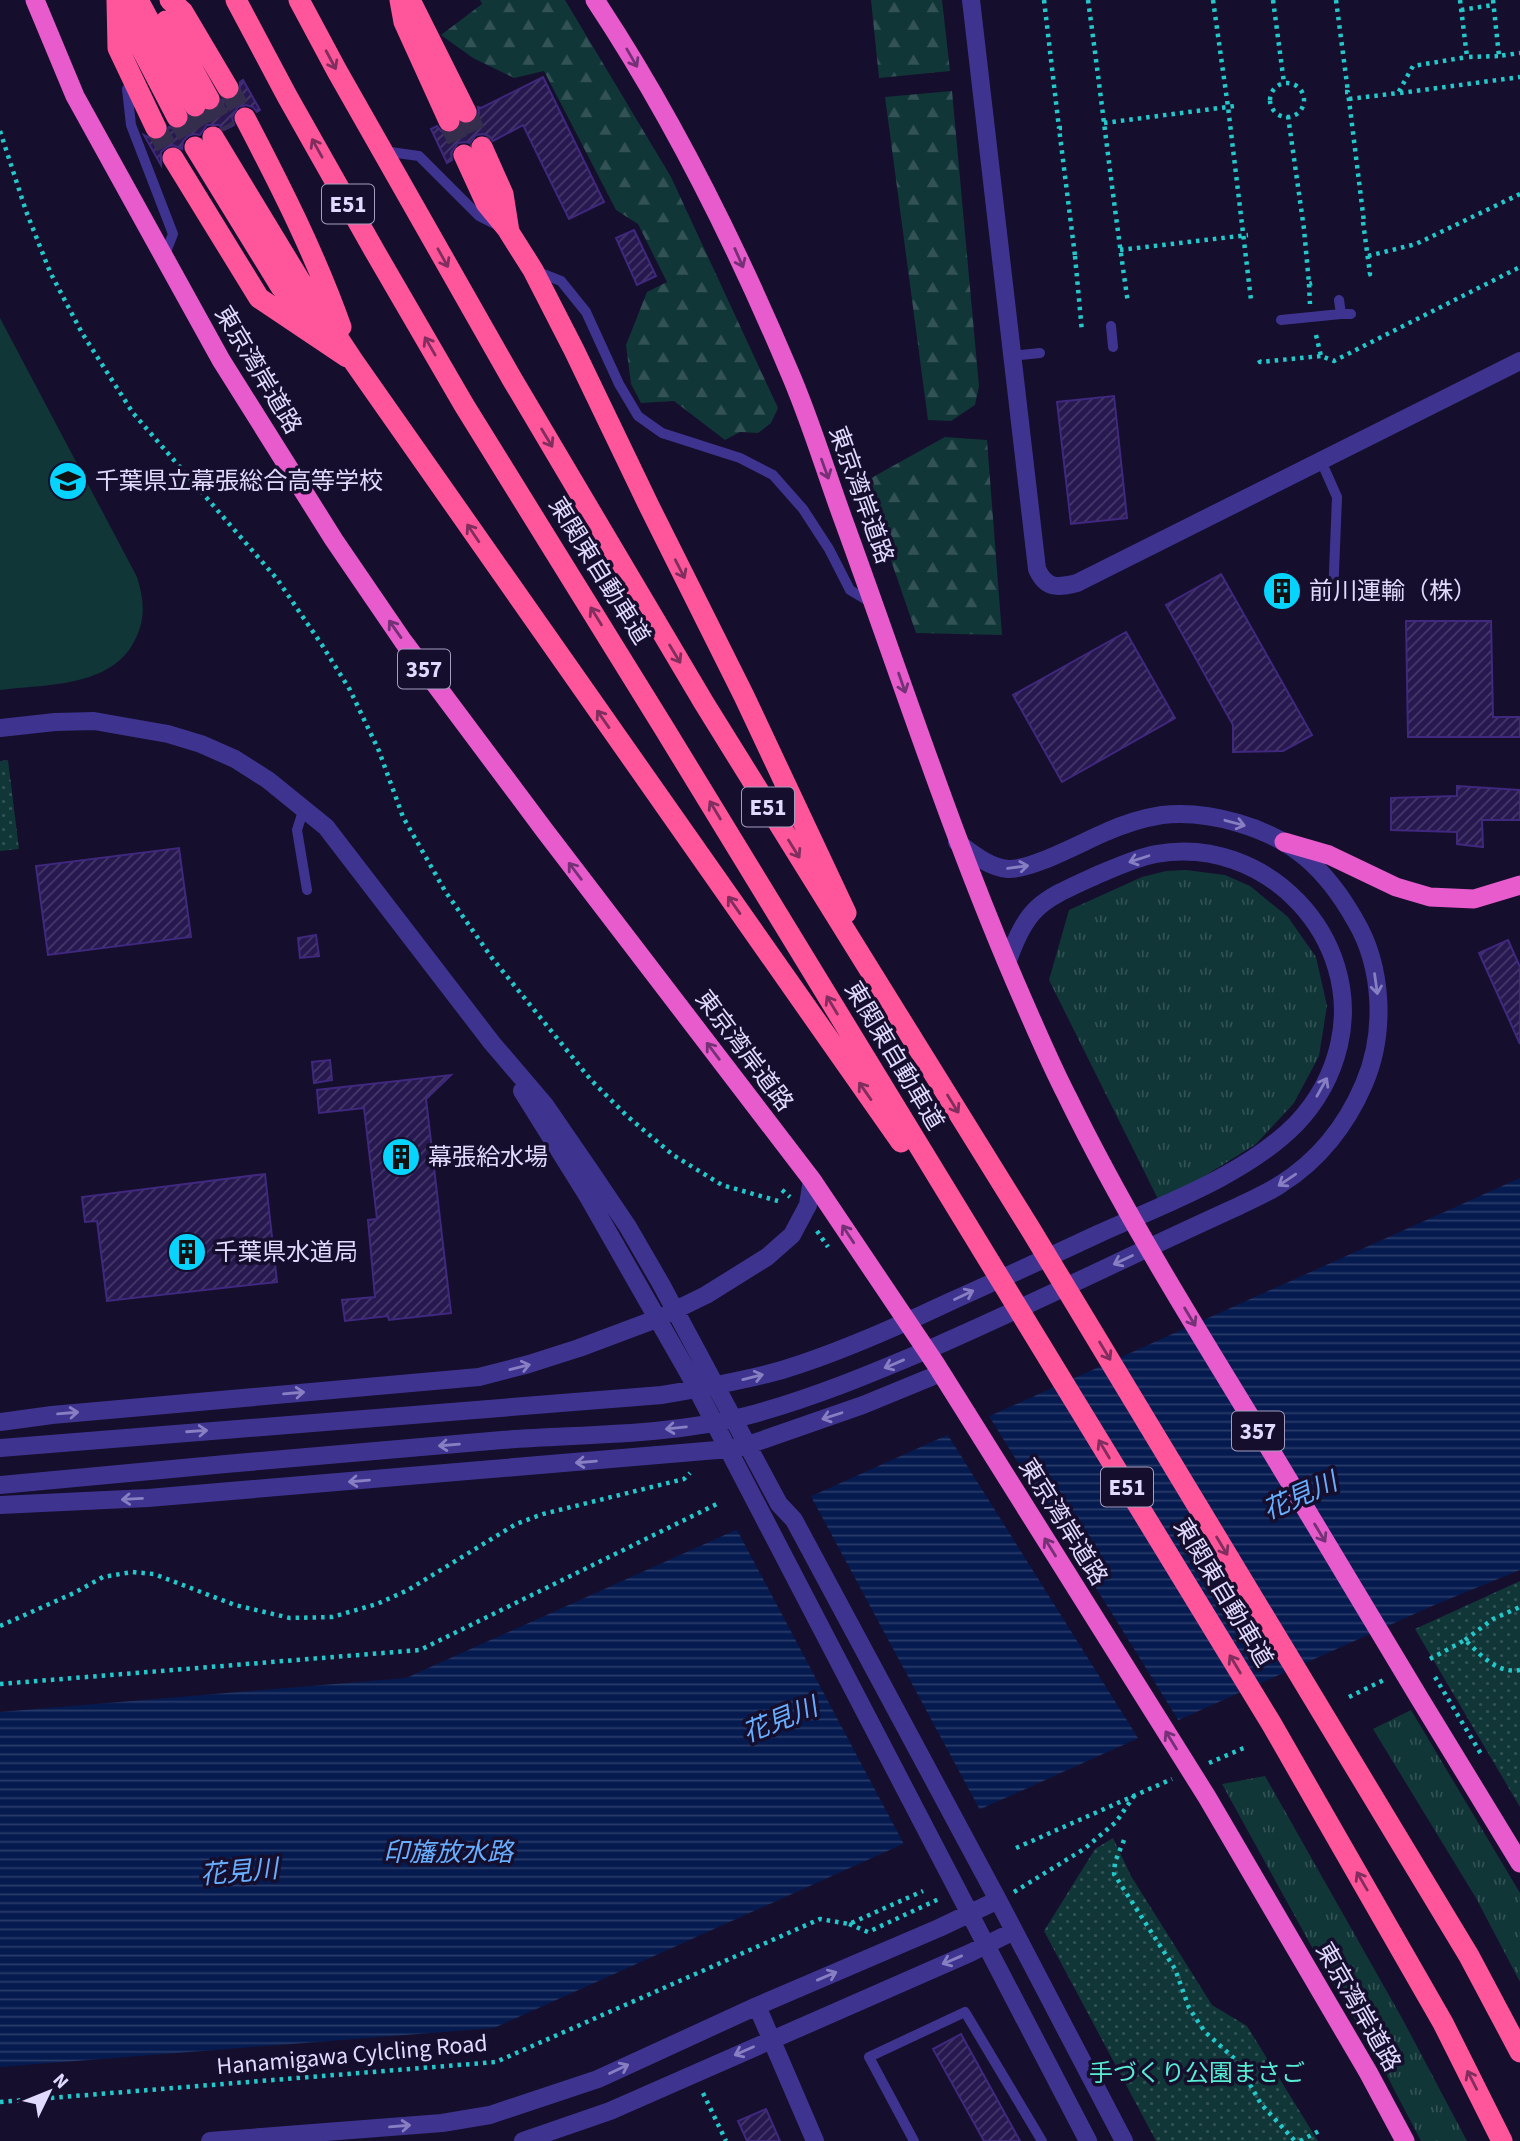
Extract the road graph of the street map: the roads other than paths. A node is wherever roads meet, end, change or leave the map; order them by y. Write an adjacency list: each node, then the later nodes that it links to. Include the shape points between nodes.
1 (35, 0): 22 (highway, 東京湾岸道路 / 357, via 75,96)
2 (117, 0): 13 (highway, via 118,48)
3 (126, 0): 15 (highway, via 136,38)
4 (138, 0): 15 (highway)
5 (149, 0): 15 (highway, via 166,21)
6 (170, 0): 14 (highway, via 184,12)
7 (236, 0): 44 (highway, 東関東自動車道 / E51, one-way to 7, via 464,405)
8 (299, 0): 18 (highway, 東関東自動車道 / E51, one-way to 18)
9 (400, 0): 10 (highway, via 404,22 457,117)
10 (410, 0)
11 (595, 0): 34 (highway, 東京湾岸道路 / 357, one-way to 34, via 670,125 731,242 791,376)
12 (971, 0): 29 (street)
13 (135, 85): 17 (highway); 22 (lane, via 127,89 131,125 173,234)
14 (228, 88)
15 (194, 107)
16 (245, 118): 31 (highway, via 320,270)
17 (156, 128)
18 (383, 151): 21 (lane, via 419,156 479,216); 41 (highway, 東関東自動車道 / E51, one-way to 41, via 512,379)
19 (473, 151): 21 (highway, via 503,194)
20 (173, 158): 31 (highway, via 259,298)
21 (509, 232): 23 (highway)
22 (164, 257): 43 (highway, 東京湾岸道路 / 357, one-way to 22, via 403,641 221,360)
23 (533, 270): 34 (lane, via 561,281 586,312 638,416 662,433 740,457 773,475 803,509 850,590); 41 (highway, one-way to 41, via 744,696 844,907)
24 (1339, 300): 25 (lane, via 1346,314)
25 (1281, 320)
26 (1111, 326): 27 (lane)
27 (1113, 347)
28 (1040, 353): 29 (lane)
29 (1012, 356): 32 (street, via 1037,569 1051,586 1077,583)
30 (1520, 360): 32 (street)
31 (354, 362): 31 (highway, via 299,278 271,208 211,138 281,287); 44 (highway, one-way to 31, via 900,1141)
32 (1321, 461): 33 (lane, via 1337,497)
33 (1333, 597)
34 (874, 604): 37 (highway, 東京湾岸道路 / 357, one-way to 37)
35 (0, 728): 36 (street, via 94,721 168,734 234,759)
36 (304, 807): 40 (lane, via 297,830); 45 (street, via 326,827 492,1043)
37 (957, 842): 38 (street, one-way to 38, via 983,860 1010,869 1127,823 1165,815 1231,821); 42 (highway, 東京湾岸道路 / 357)
38 (1284, 842): 39 (highway, via 1329,855 1395,887 1430,897 1475,899); 51 (street, one-way to 51, via 1307,858 1337,892 1361,930 1373,964 1379,1013 1366,1081 1346,1119 1327,1145 1281,1185 985,1325 883,1369 746,1416 642,1432 478,1442)
39 (1520, 885)
40 (307, 890)
41 (853, 945): 60 (highway, 東関東自動車道 / E51, one-way to 60, via 1316,1701 1469,1956)
42 (1007, 963): 50 (street, one-way to 42, via 662,1395 784,1369 888,1331 1251,1161 1310,1108 1324,1086 1339,1043 1339,983 1322,932 1278,883 1223,857 1156,854 1059,892 1023,924); 53 (highway, 東京湾岸道路 / 357, one-way to 53, via 1066,1095 1119,1194 1394,1672)
43 (812, 1180): 45 (street, via 808,1205 792,1235 767,1257); 46 (highway, 東京湾岸道路 / 357, one-way to 43)
44 (939, 1181): 71 (highway, 東関東自動車道 / E51, one-way to 44, via 1430,2001 1271,1723)
45 (667, 1315): 47 (street, one-way to 45, via 479,1377); 48 (street, via 709,1370); 49 (street, via 689,1374)
46 (941, 1373): 48 (street, one-way to 48, via 863,1405); 70 (highway, 東京湾岸道路 / 357, one-way to 46, via 1208,1797)
47 (0, 1422)
48 (744, 1438): 49 (street); 54 (street, via 779,1504 794,1520)
49 (725, 1442): 52 (street, one-way to 52, via 162,1497); 55 (street)
50 (0, 1448)
51 (0, 1485)
52 (0, 1505)
53 (1520, 1863)
54 (998, 1900): 55 (street); 56 (street)
55 (971, 1914): 57 (street); 58 (street, one-way to 55)
56 (1014, 1931): 57 (street); 69 (street)
57 (987, 1945): 59 (street, one-way to 59); 68 (street)
58 (757, 2006): 59 (street); 61 (street, one-way to 58, via 490,2115 598,2079)
59 (771, 2039): 64 (street, one-way to 64, via 610,2111); 65 (street)
60 (1520, 2052)
61 (442, 2123): 62 (street, one-way to 61); 63 (street)
62 (210, 2141)
63 (443, 2141)
64 (523, 2141)
65 (815, 2141)
66 (914, 2141): 67 (lane, via 869,2057 965,2012)
67 (1042, 2141)
68 (1088, 2141)
69 (1124, 2141)
70 (1405, 2141)
71 (1502, 2141)

